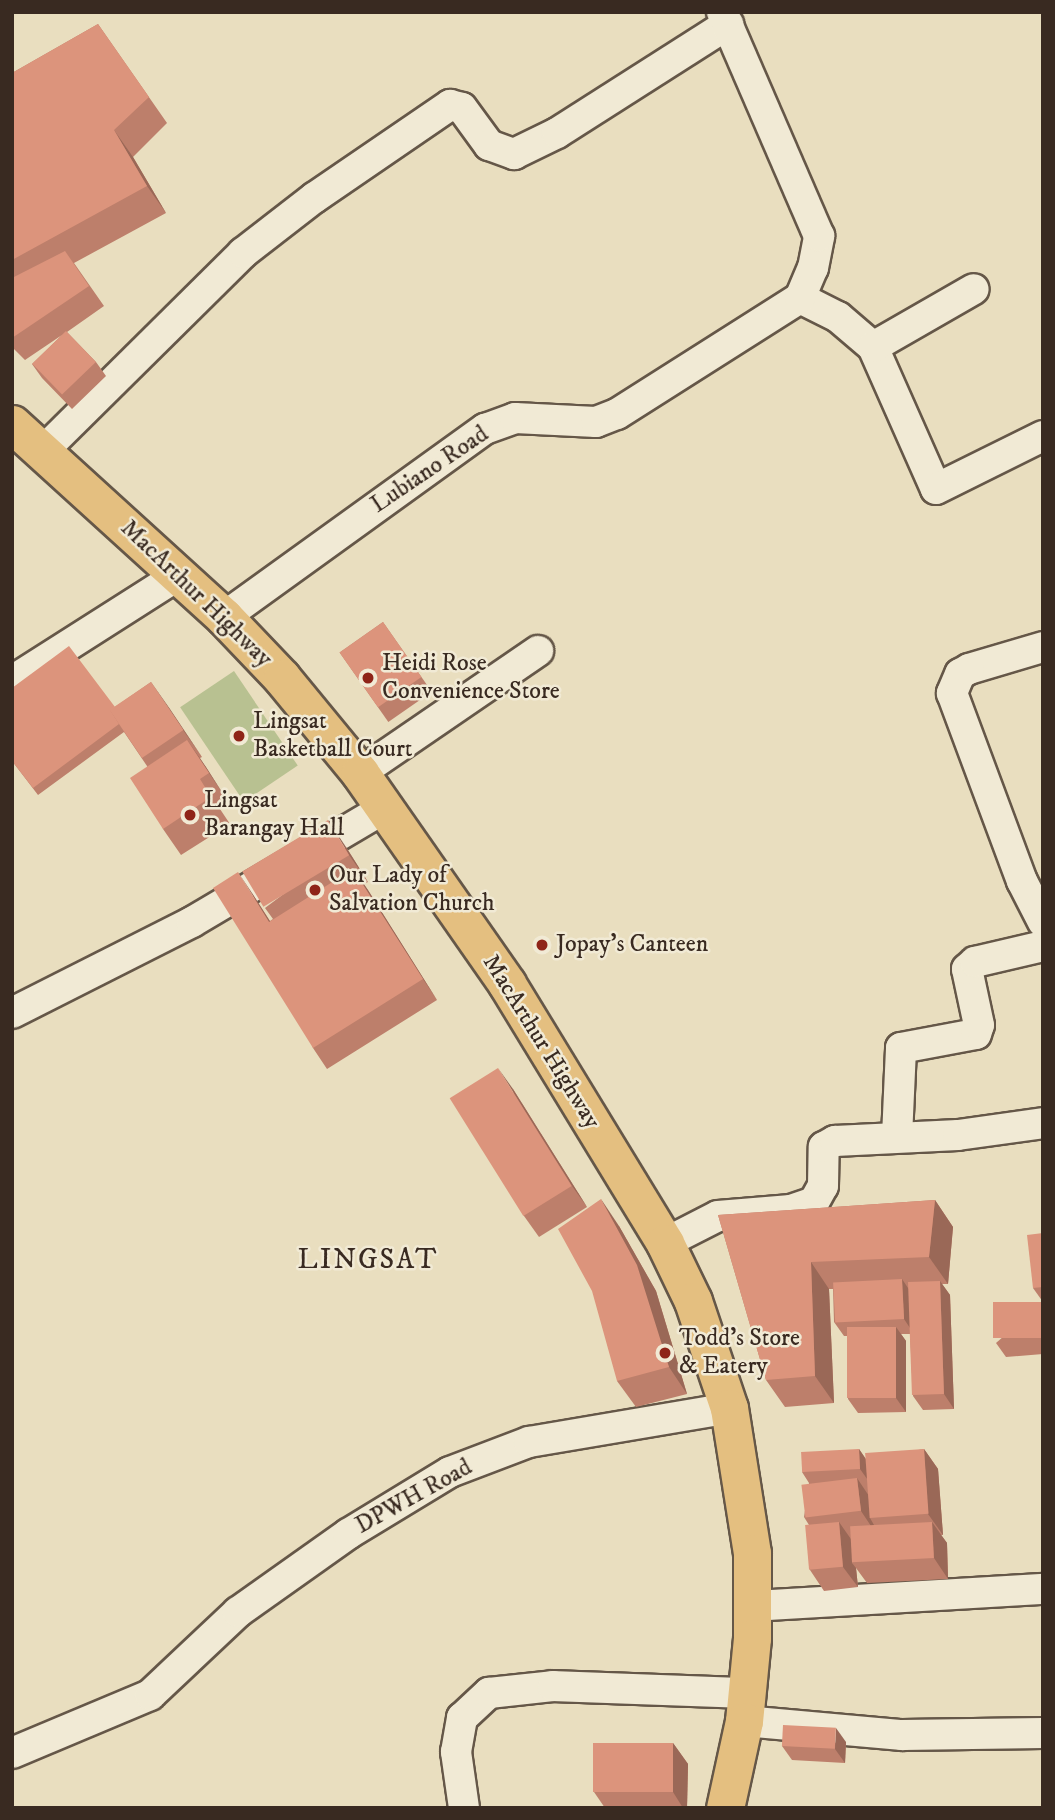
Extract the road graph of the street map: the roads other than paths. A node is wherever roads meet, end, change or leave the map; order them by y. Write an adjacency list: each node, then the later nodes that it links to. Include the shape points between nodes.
1 (725, 18): 3 (street, via 819,236 813,268); 7 (street, via 556,133 514,154 489,145 462,108 450,105 243,253)
2 (974, 289): 4 (street)
3 (800, 298): 4 (street, via 838,317); 9 (street, Lubiano Road, via 617,414 596,422 515,418 485,429)
4 (873, 347): 6 (street, via 936,489)
5 (12, 424): 7 (main road, MacArthur Highway)
6 (1043, 436)
7 (44, 450): 8 (main road, MacArthur Highway)
8 (180, 574): 9 (main road, MacArthur Highway); 12 (street)
9 (224, 617): 13 (main road, MacArthur Highway, via 282,678)
10 (1043, 647): 15 (street, via 969,669 960,674 952,693 1021,881)
11 (538, 651): 13 (street)
12 (12, 681)
13 (360, 773): 14 (main road, MacArthur Highway)
14 (385, 808): 17 (street, via 192,922); 20 (main road, MacArthur Highway, via 507,984)
15 (1043, 922)
16 (1043, 946): 19 (street, via 975,962 967,969 979,1025 976,1034 901,1048)
17 (12, 1013)
18 (1043, 1123): 19 (street)
19 (897, 1138): 20 (street, via 835,1141 824,1147 823,1186 814,1202 791,1210 718,1216)
20 (665, 1243): 21 (main road, MacArthur Highway, via 693,1301)
21 (729, 1408): 23 (main road, MacArthur Highway, via 745,1487); 26 (street, DPWH Road, via 529,1442 450,1472 348,1534 238,1612 150,1695)
22 (1043, 1589): 23 (street)
23 (753, 1606): 24 (main road, MacArthur Highway)
24 (745, 1707): 25 (street, via 902,1735); 27 (street, via 553,1686 489,1693 462,1718 456,1752); 28 (main road, MacArthur Highway)
25 (1043, 1733)
26 (12, 1753)
27 (464, 1808)
28 (725, 1808)

